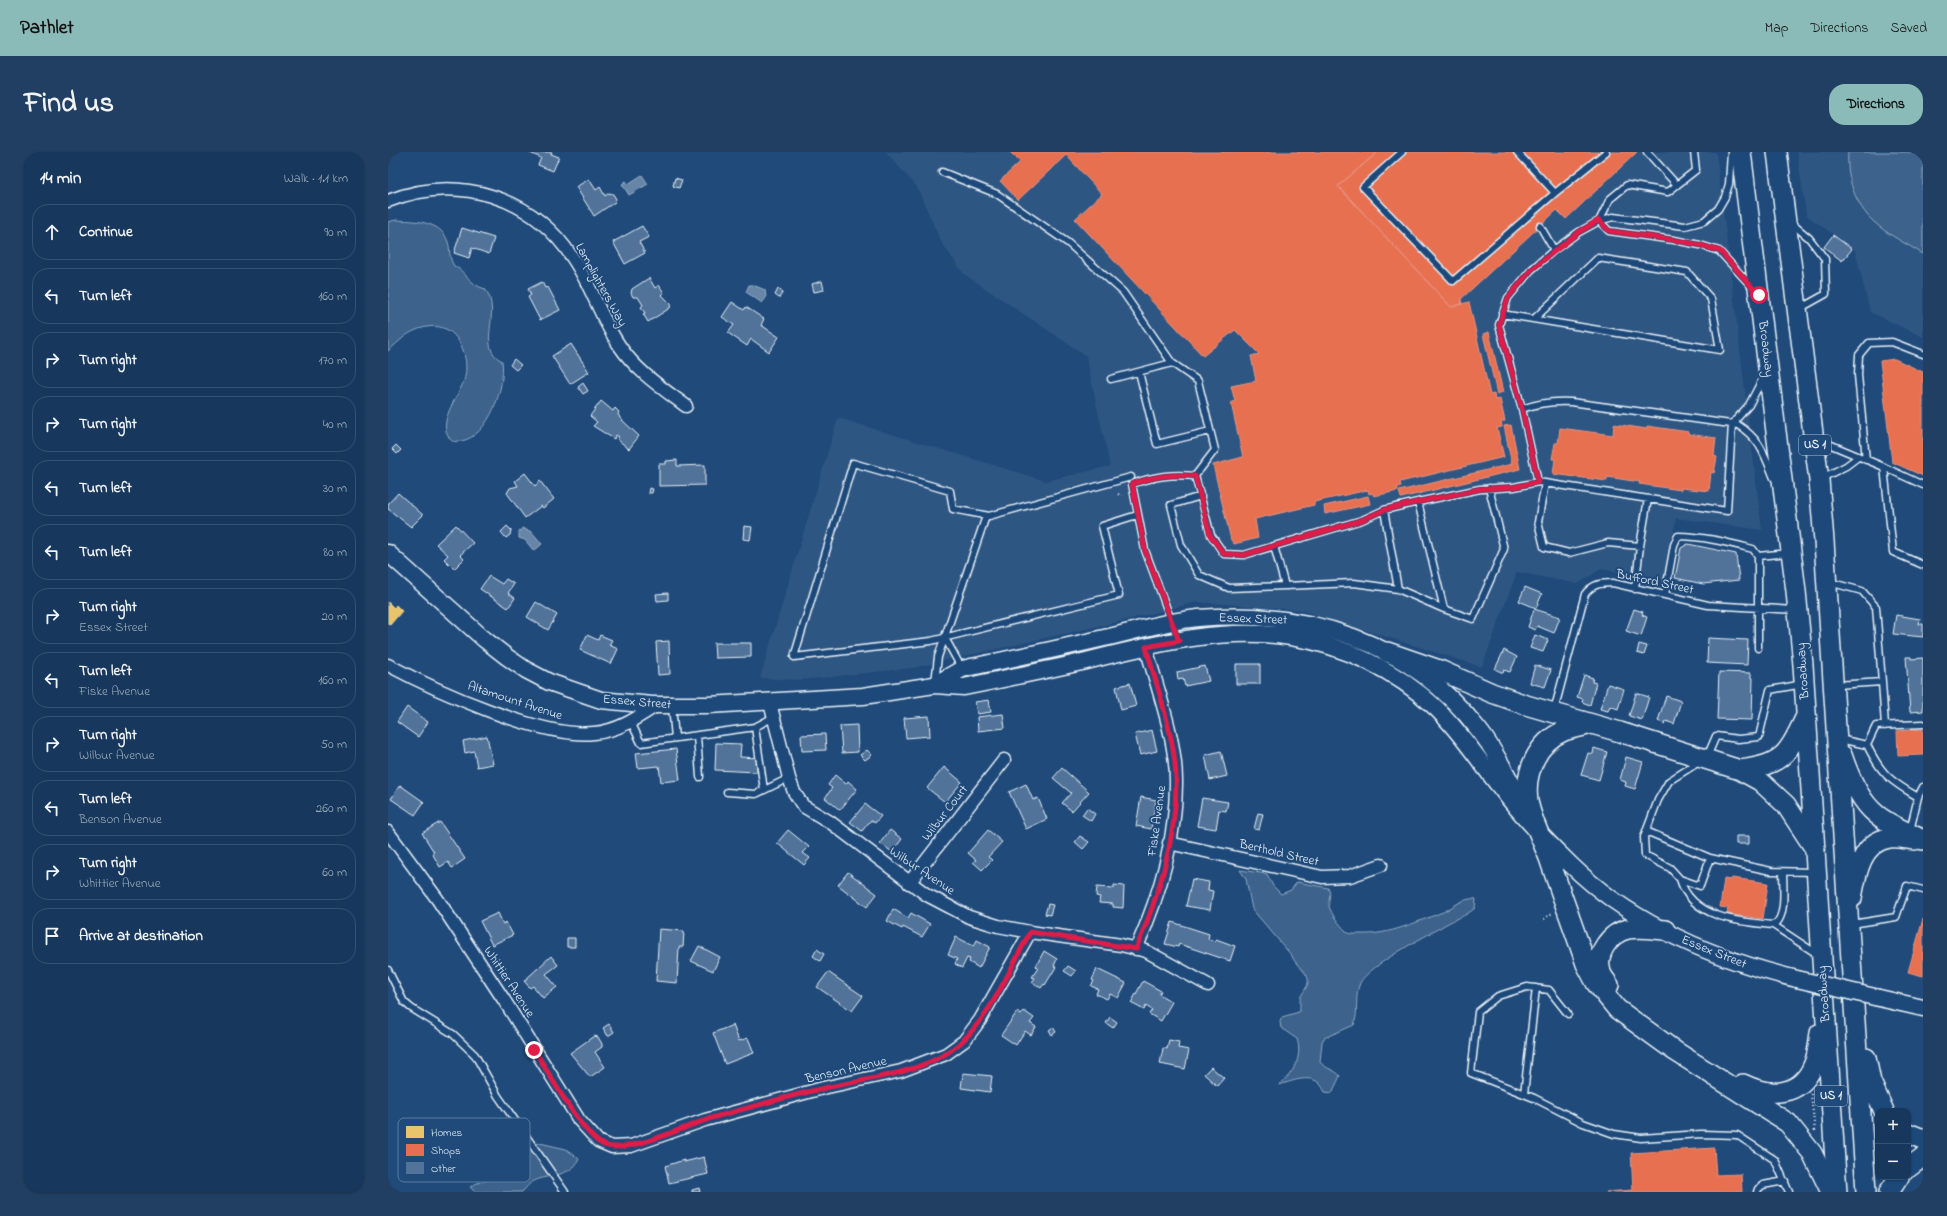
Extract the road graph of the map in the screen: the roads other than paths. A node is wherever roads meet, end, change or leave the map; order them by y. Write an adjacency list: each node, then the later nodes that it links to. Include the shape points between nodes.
1 (1402, 152): 11 (lane, via 1363,187 1453,281)
2 (1517, 152): 11 (lane)
3 (1606, 152): 11 (lane)
4 (1647, 152): 10 (lane)
5 (1694, 152): 10 (lane, via 1696,170)
6 (1731, 152): 14 (lane, via 1729,184 1725,197 1718,209 1704,221 1685,226 1613,217)
7 (1741, 152): 17 (highway, Broadway / US 1)
8 (1777, 152): 13 (highway, US 1)
9 (942, 172): 22 (lane, via 997,194 1068,243 1123,292)
10 (1677, 185): 14 (lane, via 1668,192 1627,185 1610,199)
11 (1555, 193)
12 (388, 201): 26 (street, Lamplighters Way, via 423,191 466,190 502,199 535,217 551,230 572,257 604,320 625,353 652,380)
13 (1786, 218): 18 (highway, US 1); 18 (lane, via 1809,238 1825,259 1826,294)
14 (1599, 220): 16 (lane); 17 (lane, via 1609,231 1674,240 1720,251)
15 (1540, 226): 16 (lane)
16 (1554, 250): 19 (lane, via 1531,270 1508,298)
17 (1759, 295): 23 (highway, Broadway / US 1)
18 (1798, 310): 30 (highway, US 1)
19 (1502, 314): 20 (lane); 27 (lane, via 1499,325)
20 (1534, 319): 20 (lane, via 1549,322 1720,350 1711,299 1687,272 1598,258)
21 (1923, 354): 32 (lane, via 1892,342 1869,343 1859,355 1858,375)
22 (1172, 363): 24 (lane); 29 (lane, via 1198,381)
23 (1768, 368): 28 (lane, via 1749,405); 43 (highway, Broadway / US 1)
24 (1139, 372): 25 (lane); 29 (lane, via 1157,444)
25 (1111, 379)
26 (686, 406)
27 (1522, 409): 28 (lane, via 1542,403 1571,402); 37 (lane)
28 (1732, 424): 41 (lane, via 1727,511); 43 (lane, via 1747,431 1761,445)
29 (1210, 431): 34 (lane, via 1215,450)
30 (1814, 437): 31 (lane, via 1841,447); 36 (highway, US 1)
31 (1858, 457): 32 (lane); 36 (lane)
32 (1866, 460): 33 (lane)
33 (1884, 467): 38 (lane); 52 (lane, via 1893,552)
34 (1195, 476): 40 (lane); 45 (lane, via 1173,474 1132,484)
35 (1131, 477): 46 (lane)
36 (1819, 480): 53 (highway, US 1)
37 (1541, 482): 39 (lane); 41 (lane); 48 (lane, via 1538,522 1544,547 1569,553 1608,543)
38 (1923, 485)
39 (1489, 488): 42 (lane); 59 (lane, via 1504,549 1473,619)
40 (1200, 496): 47 (lane, via 1210,535 1224,554 1244,555); 54 (lane, via 1171,505 1181,545 1199,575 1229,588)
41 (1648, 499): 48 (lane)
42 (1418, 502): 44 (lane); 59 (lane)
43 (1785, 505): 50 (highway, Broadway / US 1)
44 (1384, 510): 47 (lane, via 1362,520); 55 (lane)
45 (1138, 515): 61 (lane, via 1145,550); 62 (lane, via 1102,526 1119,595)
46 (986, 516): 62 (lane); 62 (lane, via 953,509 950,491 853,463 794,657 931,642)
47 (1274, 546): 54 (lane)
48 (1640, 546): 56 (lane)
49 (388, 552): 73 (main road, Essex Street, via 484,639 526,670 578,693 601,700)
50 (1791, 553): 51 (lane); 60 (highway, Broadway / US 1)
51 (1758, 556): 57 (lane, via 1753,549 1678,536); 58 (lane)
52 (1923, 565)
53 (1827, 581): 69 (lane, via 1862,591 1876,607); 72 (highway, US 1)
54 (1285, 586): 55 (lane, via 1354,583)
55 (1398, 589): 59 (lane)
56 (1635, 589): 57 (lane, Bufford Street); 75 (lane, Bufford Street, via 1613,583 1600,583 1591,587 1585,594)
57 (1665, 595): 58 (lane, Bufford Street, via 1708,605)
58 (1756, 608): 60 (lane, Bufford Street); 65 (lane)
59 (1444, 610)
60 (1798, 610): 70 (highway, Broadway / US 1)
61 (1172, 623): 63 (lane); 66 (main road, Essex Street, via 1197,618 1282,618 1336,631); 68 (main road, Essex Street)
62 (945, 638): 68 (lane); 71 (lane, via 938,657)
63 (1179, 641): 64 (main road, Essex Street); 95 (main road, Essex Street, via 1223,635 1291,637 1338,650 1398,677 1452,725 1501,789)
64 (1146, 647): 71 (main road, Essex Street, via 964,687); 99 (street, Fiske Avenue, via 1166,720 1174,762 1176,783)
65 (1758, 648)
66 (1387, 652): 75 (highway, via 1442,671 1507,699); 95 (main road, Essex Street, via 1420,672 1480,730)
67 (388, 665): 77 (street, Altamount Avenue, via 432,687 488,709 560,731 595,733 612,730)
68 (962, 669): 71 (main road, Essex Street)
69 (1882, 682): 72 (lane); 80 (lane)
70 (1804, 684): 76 (highway, Broadway / US 1); 86 (lane, via 1770,690 1760,737 1738,739 1716,736)
71 (934, 685): 74 (main road, Essex Street)
72 (1833, 686): 84 (highway, US 1)
73 (664, 705): 74 (main road, Essex Street); 77 (street, Altamount Avenue); 83 (lane)
74 (772, 710): 81 (lane); 90 (street, Wilbur Avenue)
75 (1554, 713): 78 (highway)
76 (1806, 715): 88 (highway, via 1794,741 1783,756 1768,765); 100 (highway, Broadway / US 1)
77 (631, 722): 83 (lane, via 641,743)
78 (1591, 724): 86 (highway); 95 (highway, via 1564,731 1540,749 1534,760 1528,802)
79 (1923, 724): 80 (lane)
80 (1885, 726): 85 (lane, via 1876,726)
81 (755, 727): 82 (lane); 92 (lane)
82 (697, 736): 83 (lane); 89 (lane)
83 (675, 738)
84 (1836, 739): 85 (lane); 98 (highway, via 1846,767 1863,799 1880,818); 108 (highway, US 1)
85 (1867, 745): 94 (lane, via 1876,764 1893,782)
86 (1706, 759): 88 (highway); 96 (lane, via 1670,781 1658,800)
87 (1004, 760): 106 (street, Wilbur Court)
88 (1740, 770): 100 (highway, via 1760,781 1786,805)
89 (700, 777)
90 (789, 778): 92 (lane); 106 (street, Wilbur Avenue, via 802,806 830,822)
91 (1923, 787): 94 (lane)
92 (764, 790): 93 (lane, via 756,794)
93 (727, 792)
94 (1918, 796): 98 (lane)
95 (1537, 830): 110 (main road, Essex Street, via 1573,867 1598,888 1642,920); 135 (highway, via 1586,964 1596,983 1617,1009 1675,1051 1788,1123 1812,1153)
96 (1646, 831): 101 (lane); 105 (lane, via 1645,855 1670,868)
97 (388, 832): 127 (street, Whittier Avenue, via 438,900 579,1120)
98 (1918, 838): 108 (highway, via 1891,838 1878,841 1870,848 1859,868)
99 (1169, 843): 102 (street, Berthold Street, via 1322,877 1350,876); 112 (street, Fiske Avenue, via 1157,895)
100 (1814, 848): 104 (highway, Broadway / US 1)
101 (1710, 858): 103 (lane, via 1771,872); 105 (lane, via 1700,886)
102 (1382, 865)
103 (1783, 872): 104 (lane); 109 (lane, via 1783,912 1781,919)
104 (1816, 872): 113 (highway, Broadway / US 1)
105 (1680, 879): 109 (lane, via 1682,888 1691,900 1715,914 1735,921)
106 (909, 883): 111 (street, Wilbur Avenue, via 969,916 998,926)
107 (1923, 890): 108 (lane, via 1907,886 1896,917)
108 (1848, 925): 118 (highway, US 1)
109 (1774, 926): 113 (lane)
110 (1665, 930): 117 (highway, via 1636,928 1616,934 1608,940 1602,950 1601,972 1621,1003 1682,1046 1753,1089 1765,1093 1783,1093 1798,1086 1807,1078 1815,1061); 119 (main road, Essex Street, bridge, via 1729,960 1797,979)
111 (1030, 932): 112 (street, Wilbur Avenue); 127 (street, Benson Avenue, via 980,1020 964,1041 946,1054 901,1071 823,1088 705,1120 631,1146)
112 (1136, 949): 115 (street, Wilbur Avenue, via 1146,951)
113 (1822, 957): 117 (highway, Broadway / US 1)
114 (388, 970): 123 (lane, via 404,1002 453,1034 475,1055)
115 (1208, 985)
116 (1536, 988): 120 (lane, via 1549,990); 121 (lane); 121 (lane, via 1527,987 1498,996 1478,1012 1471,1073)
117 (1825, 1000): 136 (highway, Broadway / US 1)
118 (1853, 1004): 122 (highway, via 1871,1082); 137 (highway, US 1)
119 (1923, 1008)
120 (1568, 1014)
121 (1524, 1094): 131 (lane, via 1583,1123 1614,1134 1641,1138 1701,1134 1737,1135 1775,1160)
122 (1883, 1108)
123 (513, 1118)
124 (1911, 1134): 125 (highway)
125 (1923, 1139)
126 (530, 1142): 132 (lane)
127 (606, 1146)
128 (1923, 1157): 129 (highway)
129 (1911, 1166)
130 (1897, 1180): 138 (highway)
131 (1785, 1181): 133 (lane, via 1764,1185); 134 (lane)
132 (565, 1192)
133 (1757, 1192)
134 (1790, 1192)
135 (1831, 1192)
136 (1837, 1192)
137 (1866, 1192)
138 (1889, 1192)

